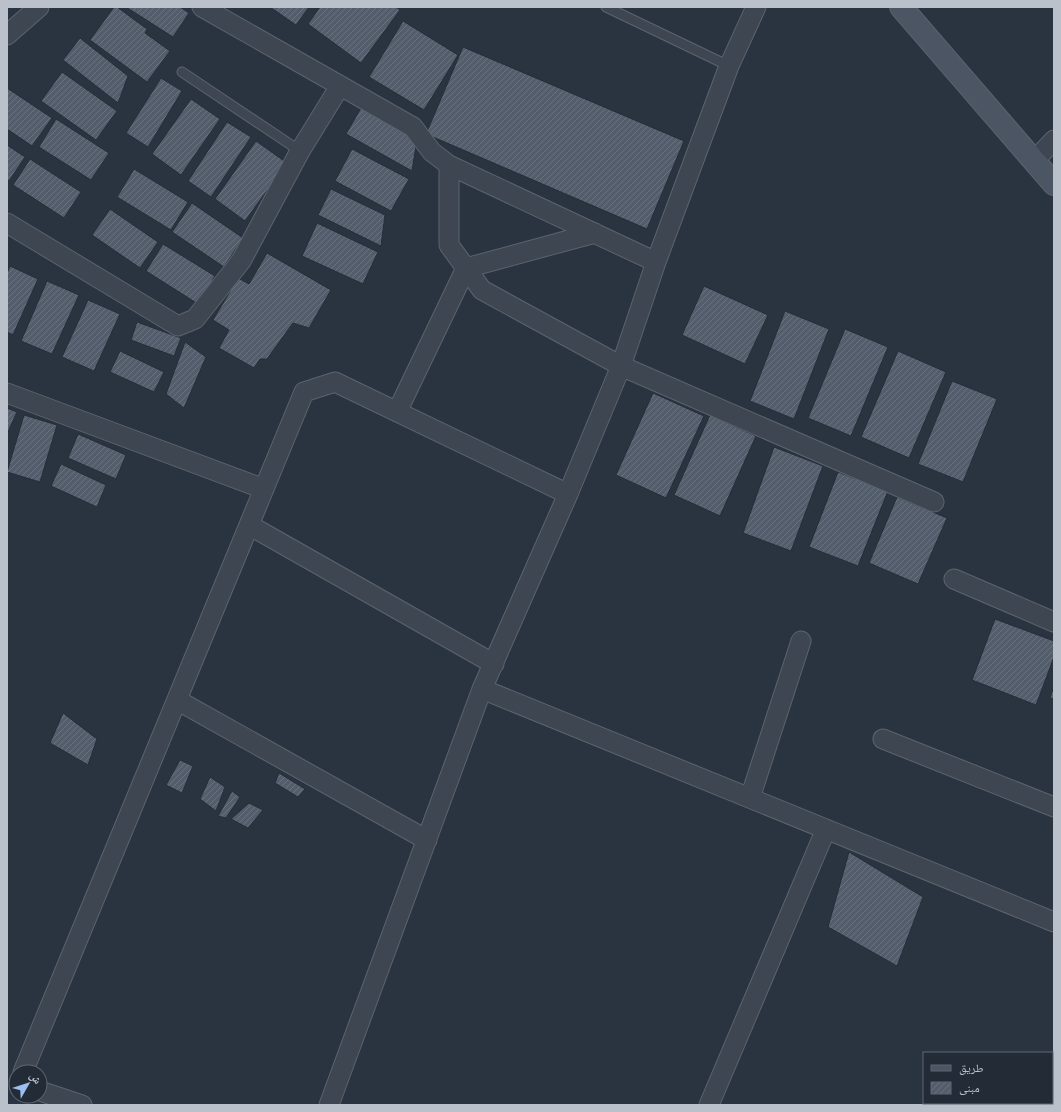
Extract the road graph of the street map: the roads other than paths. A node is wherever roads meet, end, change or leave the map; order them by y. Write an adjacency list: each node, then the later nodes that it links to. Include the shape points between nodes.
1 (39, 7): 6 (street)
2 (202, 7): 9 (street)
3 (606, 7): 7 (lane)
4 (756, 7): 7 (street)
5 (901, 7): 12 (street)
6 (7, 35)
7 (729, 66): 17 (street)
8 (182, 72): 11 (lane)
9 (340, 86): 11 (street); 13 (street, via 413,127 432,152)
10 (1054, 140): 12 (street)
11 (300, 151): 15 (street, via 241,261 196,319 178,326)
12 (1034, 161): 14 (street)
13 (449, 165): 16 (street); 18 (street, via 449,245)
14 (1054, 184)
15 (7, 223)
16 (595, 233): 17 (street); 18 (street)
17 (656, 262): 19 (street)
18 (466, 268): 19 (street, via 482,290); 21 (street)
19 (621, 366): 23 (street); 24 (street)
20 (7, 392): 22 (street)
21 (397, 412): 22 (street, via 335,382 304,392); 23 (street)
22 (264, 489): 25 (street)
23 (568, 494): 29 (street)
24 (934, 502)
25 (249, 525): 29 (street); 31 (street)
26 (954, 579): 27 (street)
27 (1054, 622)
28 (802, 641): 33 (street)
29 (494, 664): 30 (street)
30 (482, 689): 33 (street); 36 (street)
31 (177, 700): 36 (street); 38 (street)
32 (883, 739): 34 (street)
33 (750, 798): 35 (street)
34 (1054, 807)
35 (826, 829): 37 (street); 42 (street)
36 (427, 840): 41 (street)
37 (1054, 922)
38 (26, 1064)
39 (48, 1094): 40 (street)
40 (82, 1105)
41 (329, 1105)
42 (709, 1105)

